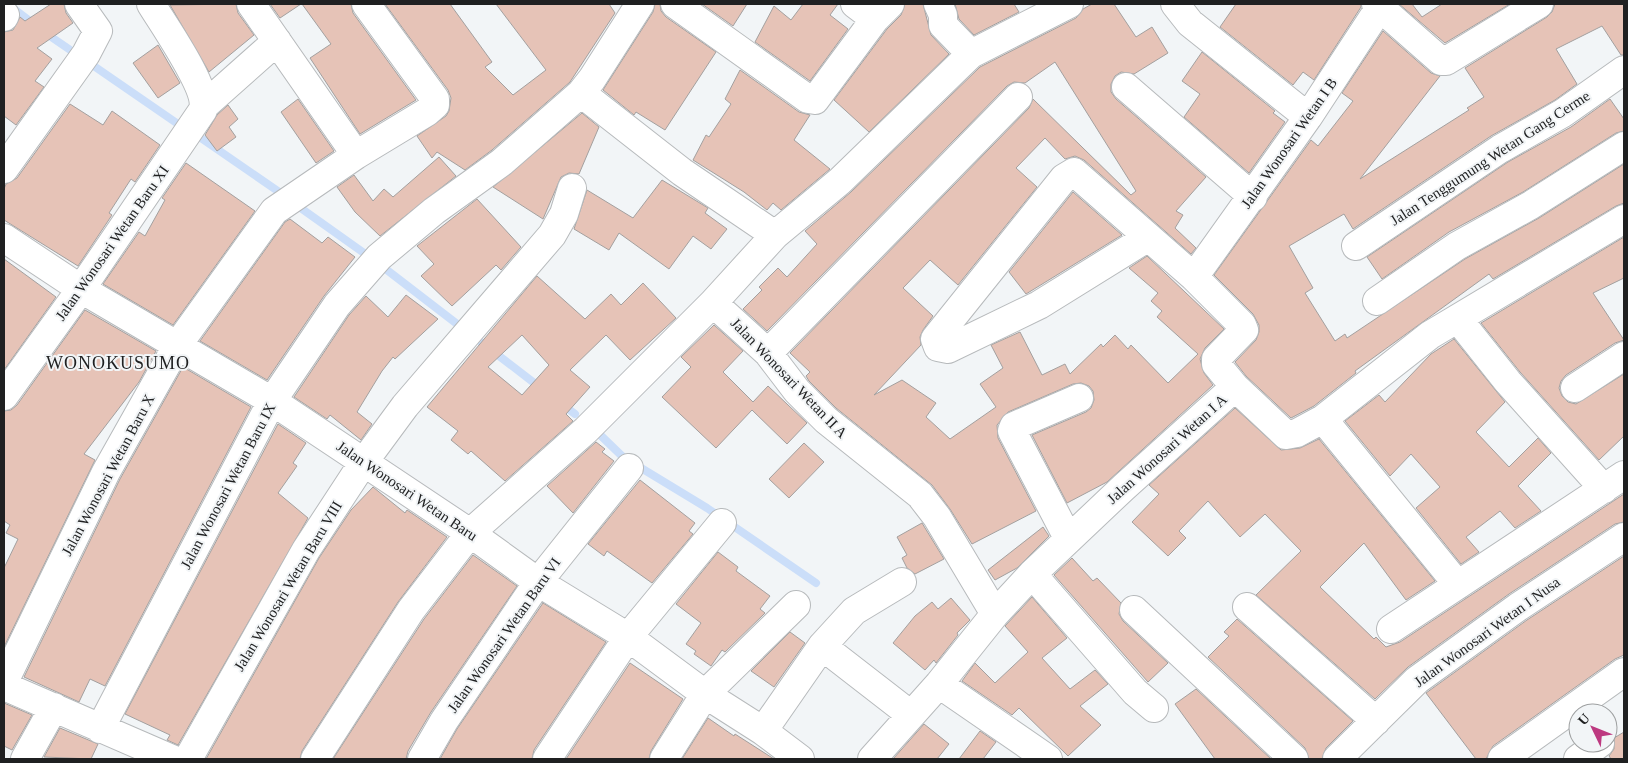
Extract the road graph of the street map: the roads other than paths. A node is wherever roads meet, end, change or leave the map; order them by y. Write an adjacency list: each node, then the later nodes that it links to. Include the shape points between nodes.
1 (79, 4): 23 (street, via 98,31 86,54)
2 (151, 4): 18 (street)
3 (251, 4): 13 (street)
4 (366, 4): 22 (street, Jalan Wonosari Wetan Baru X, via 435,99 434,108)
5 (675, 4): 12 (street, via 808,99 815,100)
6 (938, 4): 14 (street, via 943,25)
7 (1069, 4): 14 (street)
8 (1175, 4): 20 (street, via 1190,23)
9 (1539, 4): 10 (street, via 1446,61 1437,58)
10 (1378, 6): 20 (street, Jalan Wonosari Wetan I B)
11 (629, 9): 17 (street, Jalan Wonosari Wetan Baru IX)
12 (874, 9)
13 (277, 41): 18 (street, Jalan Wonosari Wetan Baru XI); 22 (street)
14 (971, 54): 27 (street, via 840,181)
15 (1621, 80): 30 (street, Jalan Tenggumung Wetan Gang Cerme, via 1500,149)
16 (1126, 87): 25 (street)
17 (581, 93): 27 (street, via 682,172); 43 (street, Jalan Wonosari Wetan Baru IX, via 502,162 379,257 337,305)
18 (202, 95): 32 (street, Jalan Wonosari Wetan Baru XI)
19 (1018, 97): 37 (street)
20 (1308, 117): 25 (street, Jalan Wonosari Wetan I B)
21 (1624, 146): 33 (street, via 1531,205 1457,246)
22 (356, 155): 36 (street, Jalan Wonosari Wetan Baru X, via 274,211)
23 (4, 169)
24 (572, 188): 45 (street, Jalan Wonosari Wetan Baru VIII, via 561,223 552,235 405,406)
25 (1253, 197): 31 (street, Jalan Wonosari Wetan I B)
26 (1624, 220): 35 (street)
27 (775, 235): 34 (street)
28 (4, 238): 32 (street, Jalan Wonosari Wetan Baru)
29 (1147, 238): 29 (street, via 1074,172 1064,178 935,339 938,348 948,350 1038,305); 31 (street)
30 (1356, 246)
31 (1194, 277): 39 (street, via 1244,330 1216,359 1216,364)
32 (81, 289): 36 (street, Jalan Wonosari Wetan Baru); 41 (street, Jalan Wonosari Wetan Baru XI)
33 (1377, 301)
34 (713, 302): 37 (street, Jalan Wonosari Wetan II A); 49 (street, via 591,425)
35 (1458, 319): 44 (street, via 1430,335); 47 (street, via 1508,382)
36 (177, 346): 43 (street, Jalan Wonosari Wetan Baru); 64 (street, Jalan Wonosari Wetan Baru X, via 106,472)
37 (768, 353): 59 (street, Jalan Wonosari Wetan II A, via 797,391 826,420 920,495 937,517)
38 (1624, 356): 40 (street)
39 (1235, 387): 44 (street, Jalan Wonosari Wetan I A, via 1286,435 1297,433); 51 (street, Jalan Wonosari Wetan I A)
40 (1575, 388)
41 (4, 396)
42 (1078, 398): 51 (street, via 1014,426 1012,430)
43 (272, 401): 45 (street, Jalan Wonosari Wetan Baru); 71 (street, Jalan Wonosari Wetan Baru IX)
44 (1323, 419): 55 (street)
45 (363, 463): 49 (street, Jalan Wonosari Wetan Baru); 75 (street, Jalan Wonosari Wetan Baru VIII, via 306,550)
46 (629, 468): 53 (street, Jalan Wonosari Wetan Baru VI)
47 (1614, 482): 55 (street)
48 (722, 523): 61 (street)
49 (470, 533): 53 (street, Jalan Wonosari Wetan Baru); 76 (street, via 411,610)
50 (1624, 537): 70 (street, Jalan Wonosari Wetan I Nusa, via 1518,607 1417,680)
51 (1068, 538): 52 (street, Jalan Wonosari Wetan I A)
52 (1032, 574): 59 (street, Jalan Wonosari Wetan I A); 68 (street, via 1135,692)
53 (538, 582): 61 (street, Jalan Wonosari Wetan Baru); 77 (street, Jalan Wonosari Wetan Baru VI)
54 (902, 582): 62 (street, via 854,611)
55 (1458, 586): 60 (street)
56 (796, 605): 66 (street)
57 (1247, 607): 70 (street)
58 (1134, 610): 83 (street)
59 (995, 614): 65 (street, Jalan Wonosari Wetan I A)
60 (1391, 629)
61 (628, 637): 66 (street, Jalan Wonosari Wetan Baru); 78 (street)
62 (822, 646): 69 (street); 72 (street)
63 (1624, 672): 85 (street)
64 (4, 684): 67 (street)
65 (939, 684): 69 (street, Jalan Wonosari Wetan I A); 82 (street)
66 (705, 694): 72 (street, Jalan Wonosari Wetan Baru); 79 (street)
67 (54, 707): 71 (street); 74 (street)
68 (1154, 708)
69 (910, 715): 81 (street, Jalan Wonosari Wetan I A)
70 (1376, 721): 84 (street, Jalan Wonosari Wetan I Nusa)
71 (100, 729): 73 (street)
72 (763, 731): 80 (street, Jalan Wonosari Wetan Baru)
73 (156, 756)
74 (25, 759)
75 (188, 759)
76 (315, 759)
77 (422, 759)
78 (547, 759)
79 (664, 759)
80 (800, 759)
81 (872, 759)
82 (1048, 759)
83 (1294, 759)
84 (1337, 759)
85 (1502, 759)

